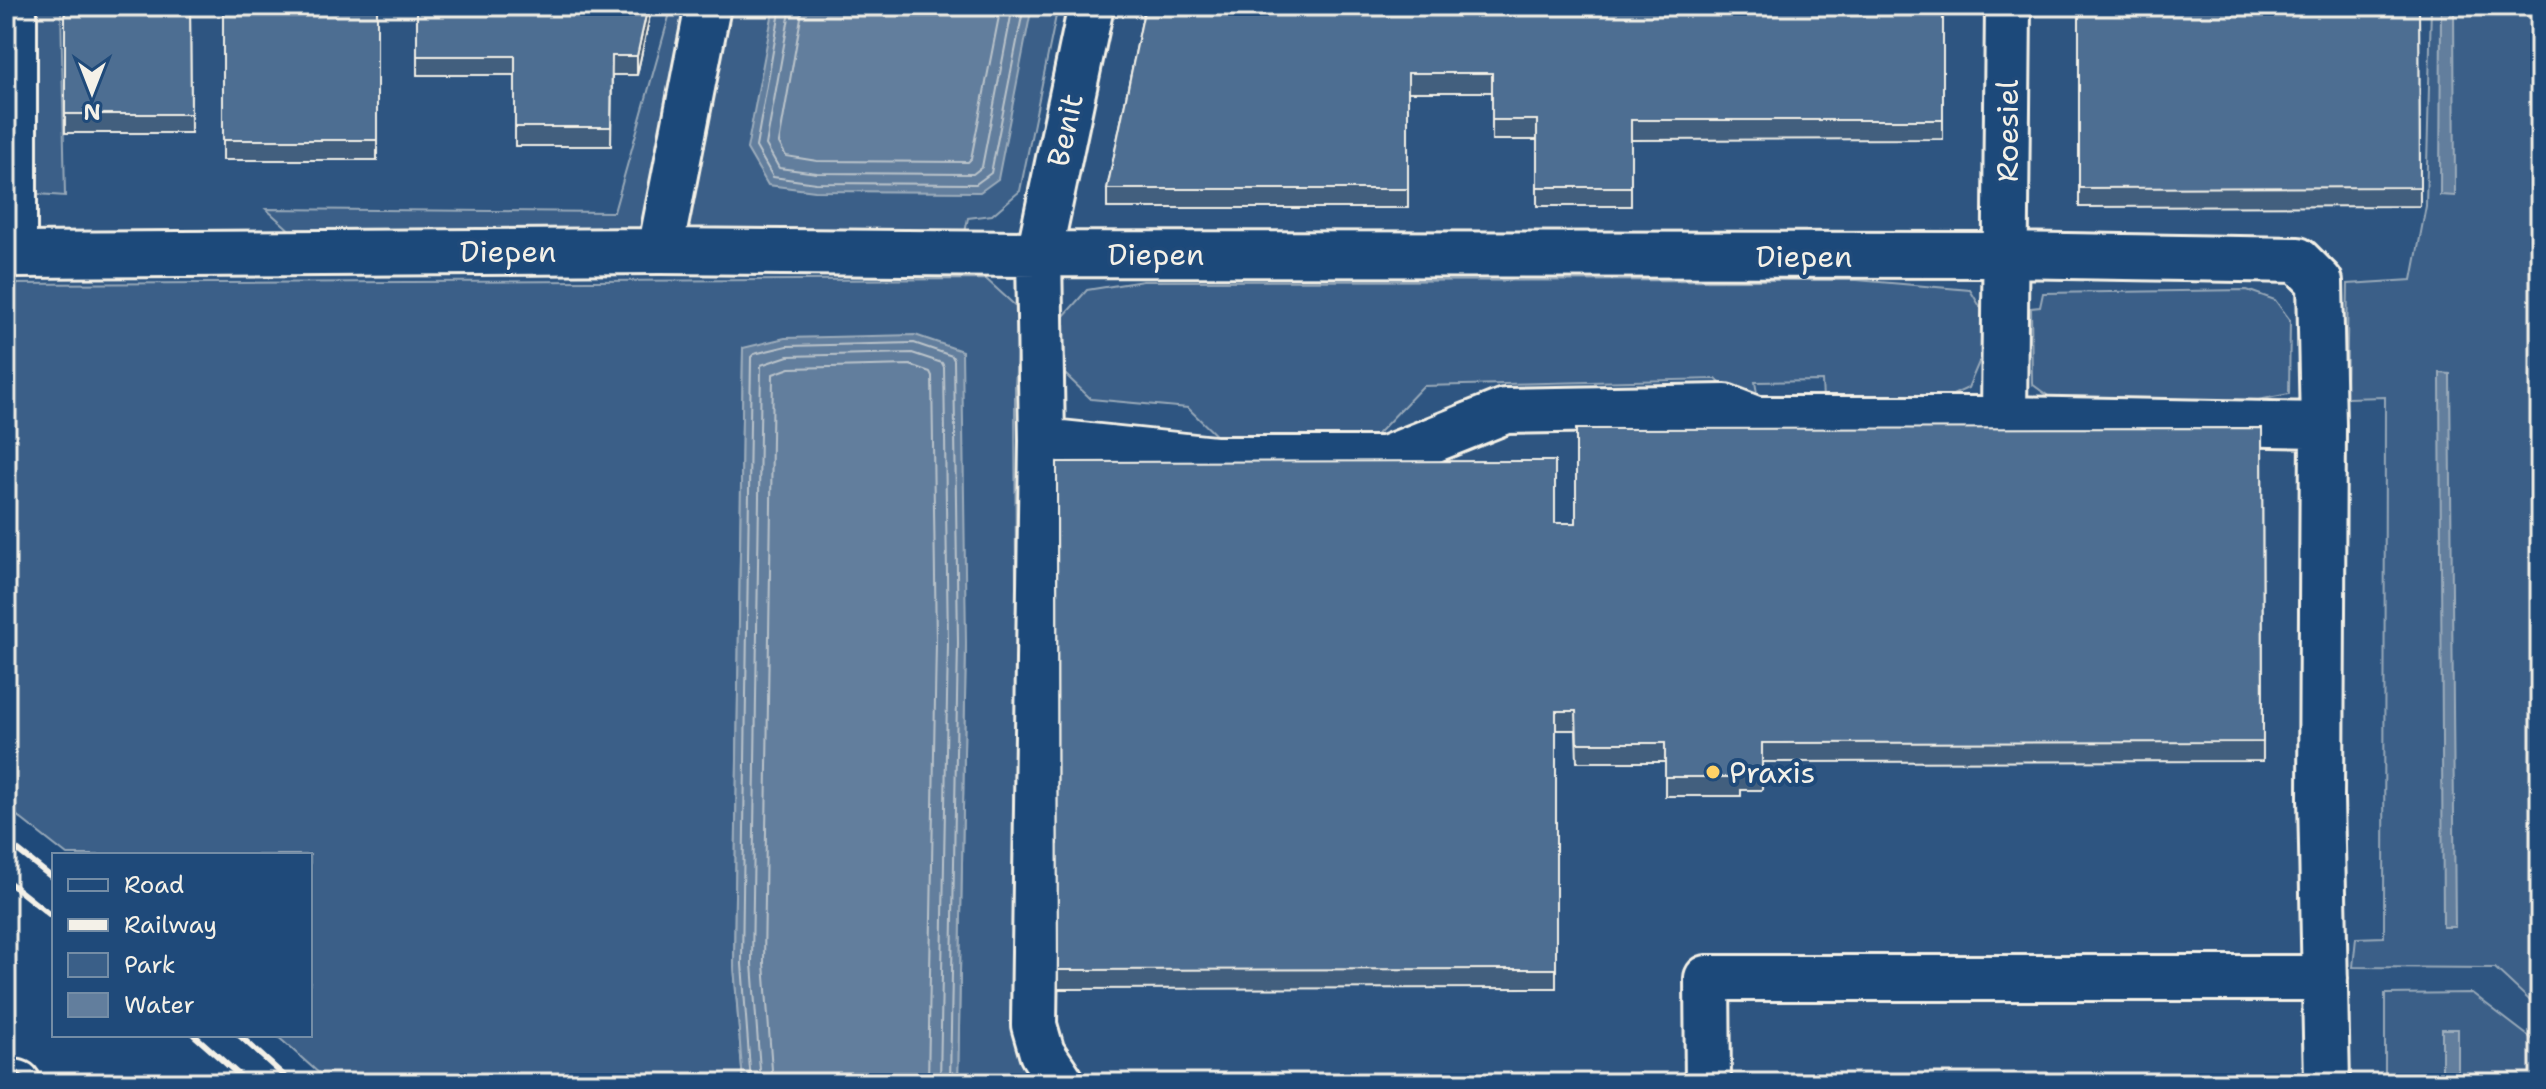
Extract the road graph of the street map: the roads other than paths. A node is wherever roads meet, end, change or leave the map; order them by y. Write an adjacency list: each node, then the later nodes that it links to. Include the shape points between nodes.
1 (14, 6): 5 (main road, Diepen, via 14,255)
2 (708, 6): 5 (main road)
3 (1091, 6): 6 (main road, Benit)
4 (2008, 6): 7 (main road, Roesiel)
5 (660, 251): 6 (main road, Diepen)
6 (1039, 254): 7 (main road, Diepen); 10 (main road, Benit)
7 (2007, 255): 8 (main road, Roesiel); 9 (main road, Diepen, via 2298,260 2320,282)
8 (2004, 419): 9 (main road); 10 (main road, via 1756,419 1725,407 1505,411 1385,459 1214,459)
9 (2323, 425): 11 (main road)
10 (1042, 441): 14 (main road, Benit, via 1034,1025 1042,1053)
11 (2325, 978): 15 (main road, via 1707,978); 16 (main road)
12 (6, 1080): 13 (main road)
13 (18, 1083)
14 (1062, 1083)
15 (1708, 1083)
16 (2327, 1083)

